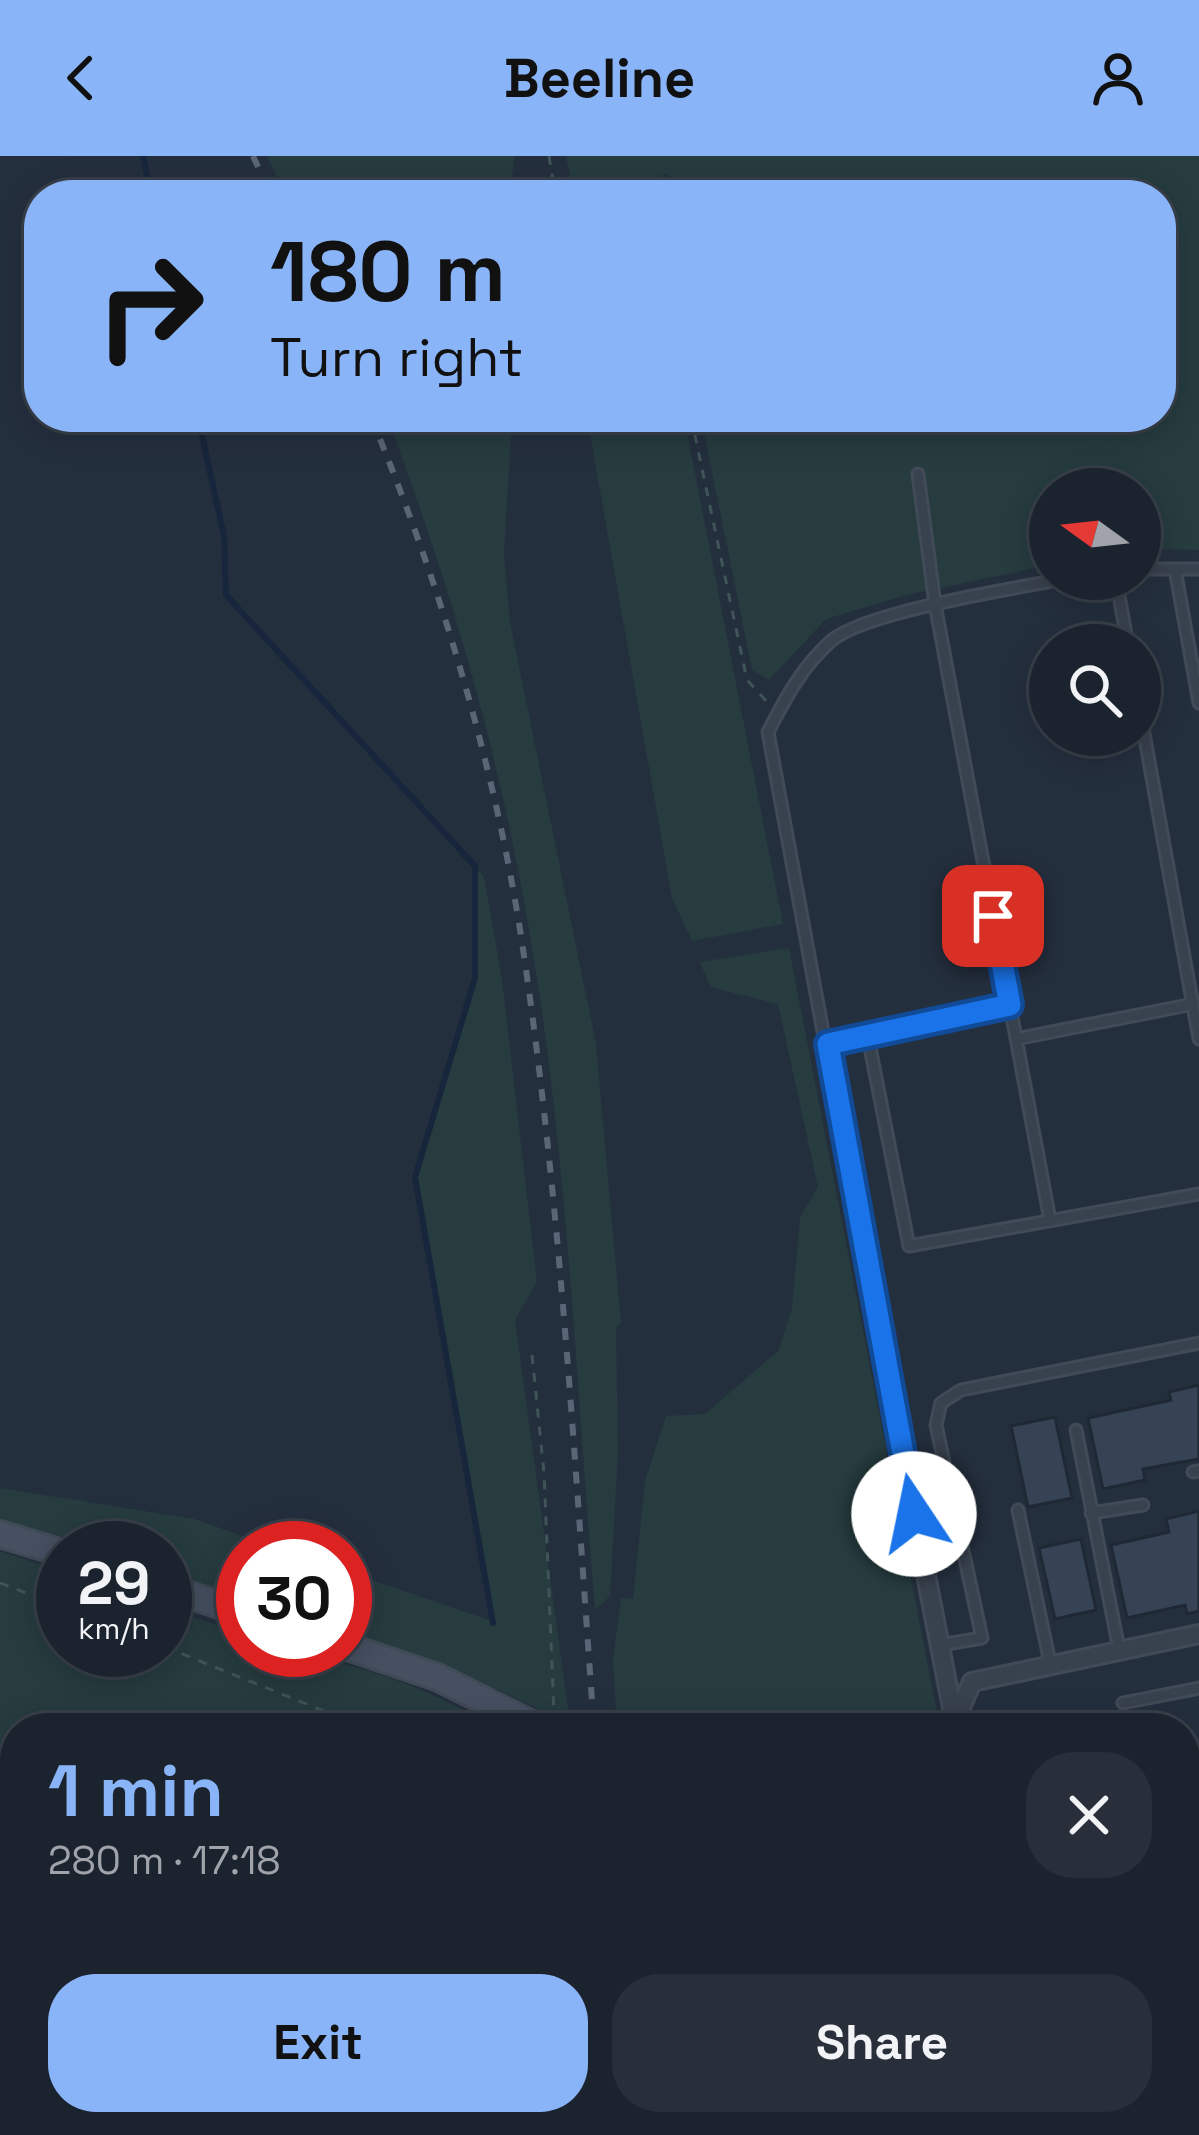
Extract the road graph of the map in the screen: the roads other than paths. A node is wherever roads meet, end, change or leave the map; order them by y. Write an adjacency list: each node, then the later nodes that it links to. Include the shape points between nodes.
1 (918, 474): 6 (lane)
2 (1161, 569): 3 (lane)
3 (1175, 569): 4 (lane); 7 (lane)
4 (1199, 569)
5 (1029, 586): 6 (lane)
6 (935, 604): 10 (lane); 14 (lane, via 836,637 795,680 768,732)
7 (1199, 703)
8 (1148, 756): 9 (lane)
9 (1192, 1004): 12 (lane); 13 (lane)
10 (1010, 1005): 11 (lane); 12 (lane)
11 (868, 1037): 14 (lane); 16 (lane, via 909,1246)
12 (1016, 1039): 16 (lane)
13 (1199, 1040)
14 (828, 1044): 17 (lane)
15 (1199, 1194): 16 (lane)
16 (1050, 1220)
17 (871, 1294): 26 (street)
18 (1199, 1343): 26 (lane, via 961,1390 941,1403 936,1425 982,1638)
19 (1076, 1430): 22 (lane)
20 (1143, 1505): 22 (lane)
21 (1018, 1510): 29 (lane)
22 (1091, 1513): 27 (lane)
23 (0, 1534): 24 (main road)
24 (36, 1545)
25 (1199, 1634): 27 (street)
26 (940, 1646): 33 (street)
27 (1119, 1649): 29 (street)
28 (372, 1655): 32 (main road)
29 (1050, 1664): 34 (street, via 972,1682)
30 (1199, 1688): 31 (lane)
31 (1123, 1703)
32 (510, 1713)
33 (953, 1713)
34 (959, 1713)

